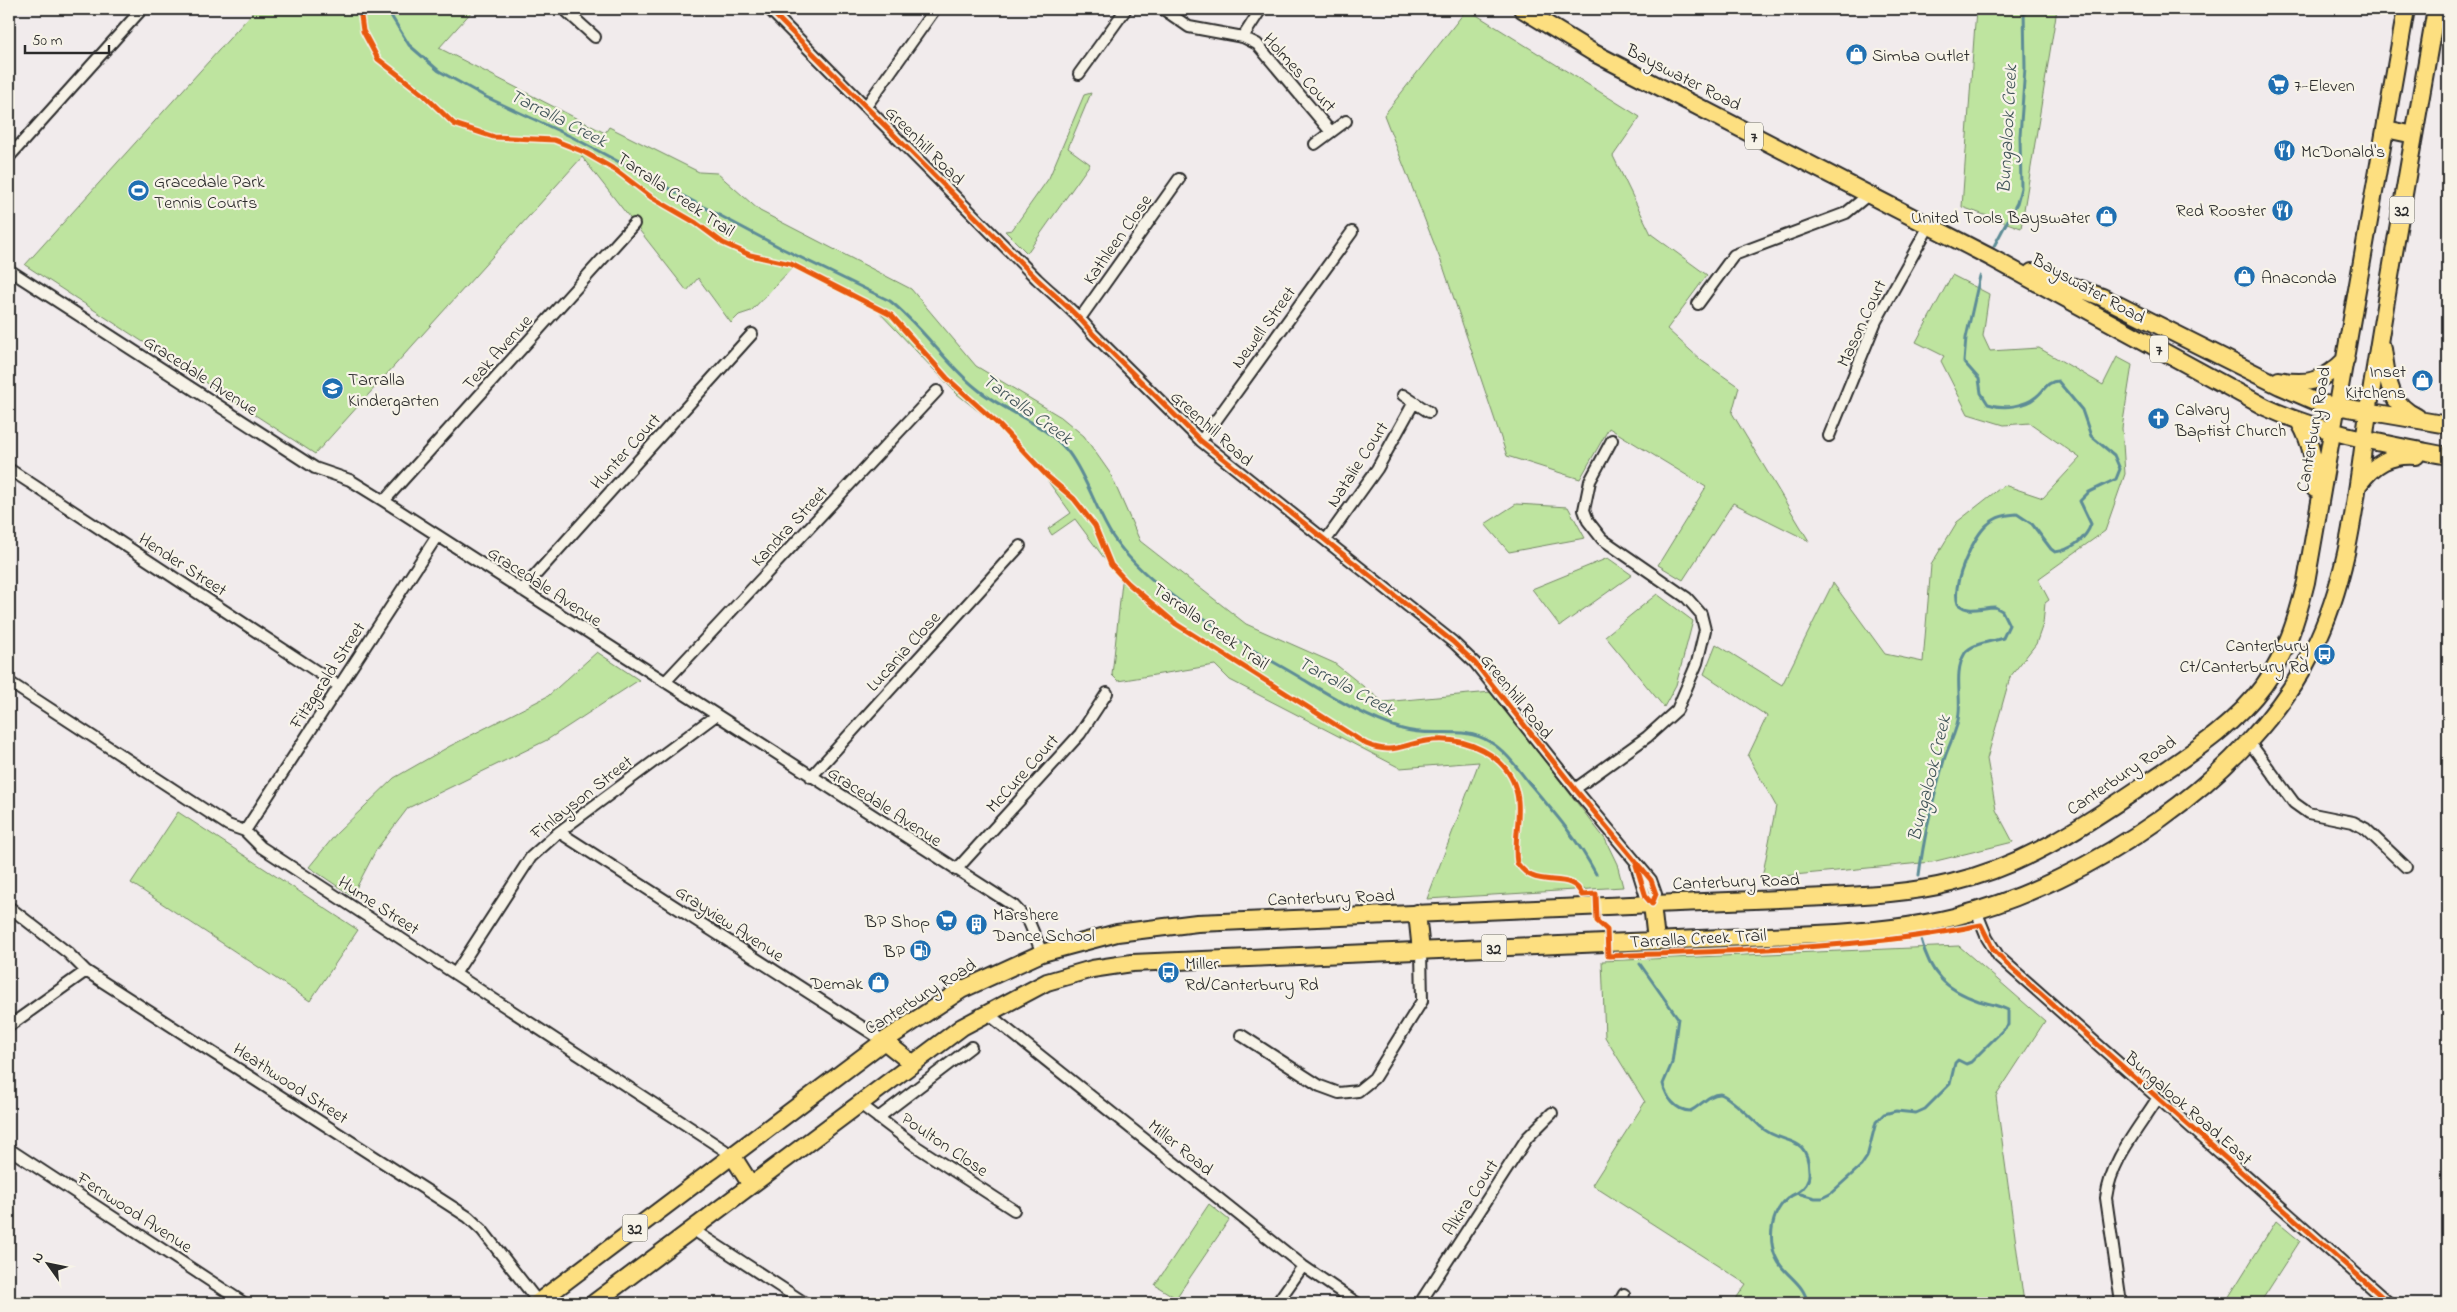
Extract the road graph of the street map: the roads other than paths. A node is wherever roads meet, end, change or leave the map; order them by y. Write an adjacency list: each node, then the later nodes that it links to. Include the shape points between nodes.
1 (142, 9): 20 (street)
2 (564, 9): 11 (street)
3 (770, 9): 14 (street, Greenhill Road)
4 (936, 9): 14 (street)
5 (1126, 9): 13 (street)
6 (1162, 9): 12 (street, Holmes Court, via 1189,27)
7 (1261, 9): 12 (street, Holmes Court)
8 (1522, 9): 22 (main road, Bayswater Road / 7, via 1594,53)
9 (2406, 9): 18 (main road, Canterbury Road / 32)
10 (2436, 9): 17 (main road, 32)
11 (595, 37)
12 (1243, 37): 16 (street, Holmes Court, via 1257,44)
13 (1079, 74)
14 (867, 105): 31 (street, Greenhill Road, via 1037,279)
15 (1346, 120): 16 (street, Holmes Court)
16 (1331, 132): 19 (street, Holmes Court)
17 (2414, 135): 18 (main road); 33 (main road, 32)
18 (2385, 136): 34 (main road, Canterbury Road / 32)
19 (1315, 144)
20 (9, 157)
21 (1179, 179): 31 (street, Kathleen Close)
22 (1868, 195): 24 (main road, Bayswater Road / 7); 29 (street, via 1846,212 1734,255)
23 (634, 224): 53 (street, Teak Avenue)
24 (1929, 226): 26 (main road, Bayswater Road / 7); 46 (street, Mason Court, via 1876,321)
25 (1352, 232): 47 (street, Newell Street)
26 (1990, 257): 28 (main road, Bayswater Road / 7); 30 (main road, Bayswater Road / 7)
27 (9, 270): 53 (street, Gracedale Avenue, via 315,468 350,480)
28 (2096, 295): 30 (main road); 35 (main road, Bayswater Road / 7)
29 (1698, 304)
30 (2085, 310): 43 (main road, Bayswater Road / 7, via 2245,397)
31 (1081, 317): 47 (street, Greenhill Road, via 1093,334)
32 (752, 334): 58 (street, Hunter Court)
33 (2381, 335): 41 (main road, 32); 42 (main road, via 2386,373 2394,398 2401,407)
34 (2346, 358): 35 (main road, via 2326,377 2313,381 2282,381); 39 (main road, Canterbury Road / 32)
35 (2257, 375): 39 (main road, Bayswater Road / 7, via 2319,403)
36 (936, 391): 60 (street, Kandra Street)
37 (1403, 395): 38 (street)
38 (1413, 404): 40 (street); 56 (street, Natalie Court, via 1377,469)
39 (2336, 406): 41 (main road, Bayswater Road / 7); 45 (main road, Canterbury Road / 32)
40 (1429, 412)
41 (2368, 412): 42 (main road, Bayswater Road / 7); 49 (main road, 32)
42 (2427, 422): 44 (main road, Bayswater Road / 7)
43 (2300, 423): 45 (main road, Bayswater Road / 7); 54 (main road, via 2314,459)
44 (2448, 425)
45 (2332, 432): 49 (main road, Bayswater Road / 7); 54 (main road, Canterbury Road / 32)
46 (1829, 436)
47 (1201, 440): 56 (street, Greenhill Road)
48 (1612, 440): 67 (street, via 1590,481 1584,510 1588,521 1602,539 1687,598 1702,614 1705,630 1694,671 1677,710 1647,737)
49 (2364, 440): 50 (main road, Bayswater Road / 7); 52 (main road, 32)
50 (2448, 457): 52 (main road, via 2406,455 2390,458 2374,466)
51 (9, 469): 61 (street, Hender Street)
52 (2357, 485): 65 (main road, 32, via 2344,564 2325,623 2290,691)
53 (384, 501): 55 (street, Gracedale Avenue)
54 (2314, 533): 64 (main road, Canterbury Road / 32, via 2306,582 2293,630 2276,666)
55 (437, 536): 58 (street, Gracedale Avenue); 61 (street, Fitzgerald Street)
56 (1326, 540): 67 (street, Greenhill Road, via 1475,663)
57 (1020, 546): 66 (street, Lucania Close)
58 (522, 590): 60 (street, Gracedale Avenue)
59 (9, 682): 68 (street, Hume Street, via 228,825)
60 (665, 682): 63 (street, Gracedale Avenue)
61 (339, 686): 68 (street, Fitzgerald Street)
62 (1107, 693): 71 (street, McCure Court, via 1080,734)
63 (715, 716): 66 (street, Gracedale Avenue); 69 (street, Finlayson Street)
64 (2233, 719): 65 (main road); 72 (main road, Canterbury Road / 32, via 2170,767 2064,838 1979,876 1921,890 1884,894)
65 (2250, 742): 70 (street, via 2294,802 2308,813 2353,822 2366,829); 74 (main road, 32, via 2210,781 2117,846 2058,879)
66 (811, 777): 71 (street, Gracedale Avenue)
67 (1574, 789): 72 (street, Greenhill Road, via 1651,880 1656,894)
68 (245, 831): 80 (street, Hume Street, via 261,847)
69 (559, 832): 80 (street, Finlayson Street, via 531,857); 84 (street, Grayview Avenue)
70 (2406, 867)
71 (956, 870): 78 (street, Gracedale Avenue, via 1022,914 1029,922)
72 (1652, 904): 75 (main road, Canterbury Road / 32); 76 (main road)
73 (9, 907): 79 (street, Heathwood Street)
74 (1976, 911): 76 (main road, 32, via 1922,923 1852,932); 87 (street, Bungalook Road East, via 1999,957)
75 (1417, 914): 77 (main road); 78 (main road, Canterbury Road / 32, via 1197,923 1117,933)
76 (1656, 941): 77 (main road, 32)
77 (1421, 951): 81 (main road, 32, via 1132,963 1092,969 1047,982); 83 (street, via 1422,1001 1374,1078 1358,1091 1339,1093 1320,1086)
78 (1042, 953): 84 (main road, Canterbury Road / 32, via 961,990)
79 (86, 971): 82 (street); 98 (street, Heathwood Street, via 468,1217 482,1230)
80 (455, 974): 92 (street, Hume Street)
81 (987, 1013): 86 (main road, 32); 96 (street, Miller Road)
82 (9, 1026)
83 (1241, 1035)
84 (884, 1041): 86 (main road); 92 (main road, Canterbury Road / 32)
85 (971, 1047): 90 (street)
86 (913, 1064): 88 (main road, 32)
87 (2157, 1099): 104 (street, via 2119,1158 2108,1182 2106,1198); 105 (street, Bungalook Road East)
88 (860, 1104): 90 (street, Poulton Close); 93 (main road, 32)
89 (1552, 1113): 103 (street, Alkira Court, via 1527,1138)
90 (878, 1118): 94 (street, Poulton Close)
91 (9, 1148): 97 (street, Fernwood Avenue)
92 (732, 1155): 93 (main road); 98 (main road, Canterbury Road / 32)
93 (751, 1185): 95 (main road, 32)
94 (1014, 1210)
95 (692, 1229): 99 (main road, 32); 100 (street)
96 (1303, 1266): 101 (street); 102 (street, Miller Road)
97 (244, 1303)
98 (538, 1303)
99 (594, 1303)
100 (805, 1303)
101 (1277, 1303)
102 (1357, 1303)
103 (1420, 1303)
104 (2121, 1303)
105 (2389, 1303)

